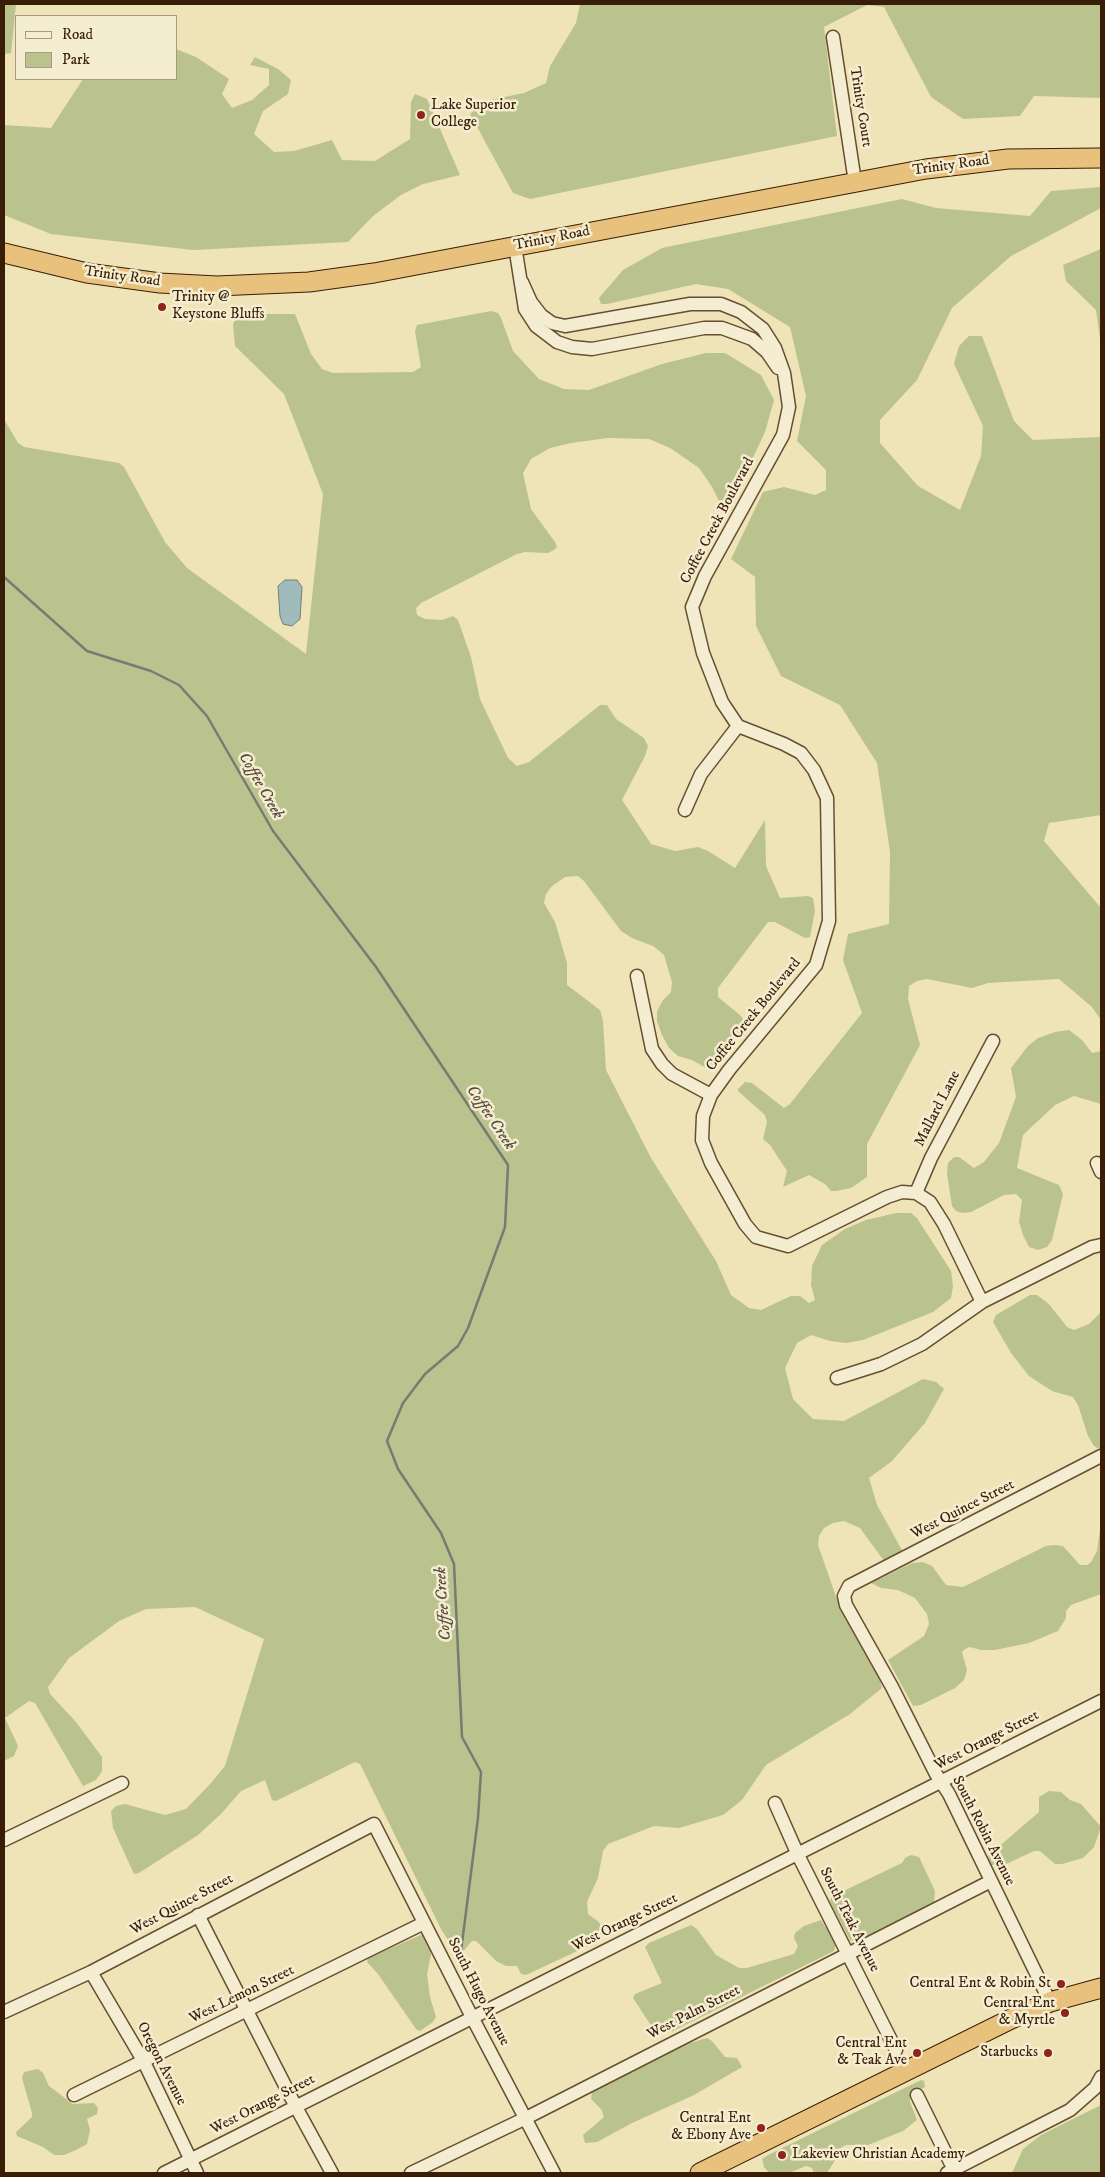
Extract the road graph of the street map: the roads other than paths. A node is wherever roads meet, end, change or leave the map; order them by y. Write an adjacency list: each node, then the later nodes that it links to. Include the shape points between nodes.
1 (833, 37): 3 (street, Trinity Court)
2 (1101, 158): 3 (highway, Trinity Road, via 984,161)
3 (855, 182): 4 (highway, Trinity Road)
4 (515, 246): 5 (highway, Trinity Road, via 341,278 246,286 186,285 112,277); 6 (street, Coffee Creek Boulevard)
5 (4, 253)
6 (522, 282): 7 (street, Coffee Creek Boulevard, via 522,304 528,315 542,332 564,345 592,349 704,328 722,328 759,345 772,359); 7 (street, Coffee Creek Boulevard, via 540,315 564,326 701,302 732,308 750,317 767,334 779,357)
7 (787, 385): 8 (street, Coffee Creek Boulevard, via 789,407 783,435 705,576 692,607 702,653 722,702)
8 (738, 726): 9 (street, via 701,774); 12 (street, Coffee Creek Boulevard, via 801,753 814,770 827,798 829,921 816,965)
9 (685, 810)
10 (637, 976): 12 (street, via 652,1049 672,1074)
11 (993, 1040): 13 (street, Mallard Lane, via 930,1158)
12 (711, 1095): 13 (street, Coffee Creek Boulevard, via 703,1116 702,1140 722,1186 756,1237 788,1246 887,1197 902,1192)
13 (916, 1193): 15 (street, via 930,1202 944,1224)
14 (1101, 1245): 15 (street)
15 (982, 1302): 16 (street, via 922,1344 881,1364)
16 (837, 1378)
17 (1101, 1456): 18 (street, West Quince Street, via 850,1586)
18 (844, 1596): 21 (street, South Robin Avenue)
19 (1101, 1701): 21 (street, West Orange Street)
20 (122, 1783): 24 (street)
21 (942, 1783): 25 (street, West Orange Street); 26 (street, South Robin Avenue)
22 (775, 1803): 25 (street, South Teak Avenue)
23 (374, 1824): 27 (street, West Quince Street); 28 (street, South Hugo Avenue)
24 (4, 1840)
25 (798, 1855): 29 (street, South Teak Avenue); 35 (street, West Orange Street)
26 (991, 1881): 29 (street, West Palm Street); 32 (street, South Robin Avenue)
27 (198, 1915): 30 (street, West Quince Street); 34 (street)
28 (424, 1923): 34 (street, West Lemon Street); 35 (street, South Hugo Avenue)
29 (848, 1953): 36 (street, South Teak Avenue); 42 (street, West Palm Street)
30 (91, 1972): 33 (street, West Quince Street); 37 (street, Oregon Avenue)
31 (1101, 1988): 32 (highway)
32 (1050, 2002): 50 (highway, via 980,2033)
33 (4, 2012)
34 (246, 2012): 37 (street, West Lemon Street); 41 (street)
35 (472, 2017): 41 (street, West Orange Street); 42 (street, South Hugo Avenue)
36 (896, 2050)
37 (144, 2062): 39 (street, West Lemon Street); 43 (street, Oregon Avenue)
38 (1099, 2085): 44 (street, via 1057,2118)
39 (74, 2095)
40 (917, 2095): 44 (street)
41 (296, 2107): 43 (street, West Orange Street); 47 (street)
42 (526, 2118): 48 (street, West Palm Street); 49 (street, South Hugo Avenue)
43 (191, 2160): 45 (street, West Orange Street); 46 (street, Oregon Avenue)
44 (951, 2172)
45 (164, 2173)
46 (197, 2173)
47 (332, 2173)
48 (412, 2173)
49 (554, 2173)
50 (700, 2173)

